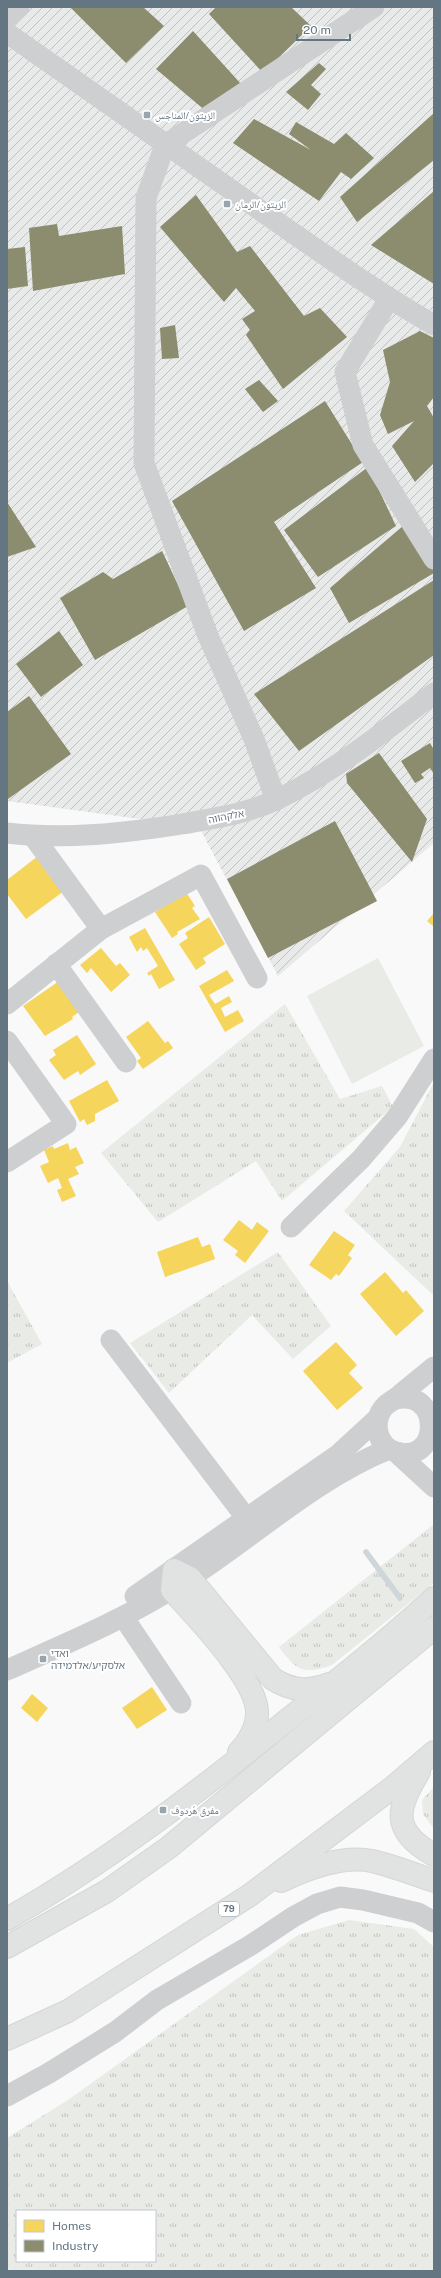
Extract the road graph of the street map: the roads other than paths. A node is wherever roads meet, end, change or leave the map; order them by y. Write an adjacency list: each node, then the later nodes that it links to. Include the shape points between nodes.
1 (19, 7): 3 (street)
2 (374, 7): 5 (street)
3 (7, 19)
4 (7, 33): 5 (street)
5 (165, 145): 6 (street); 10 (street, via 146,198 144,463 208,636 254,739)
6 (389, 299): 7 (street); 8 (street, via 345,372 363,445)
7 (434, 325)
8 (434, 559)
9 (434, 693): 10 (street, אלקהווה, via 356,754)
10 (276, 800): 12 (street, אלקהווה, via 241,814 129,832)
11 (7, 832): 12 (street, אלקהווה)
12 (33, 836): 13 (street)
13 (101, 929): 14 (street); 15 (street, via 201,875)
14 (56, 964): 16 (street); 19 (street)
15 (257, 978)
16 (7, 1004)
17 (7, 1042): 20 (street, via 66,1124)
18 (434, 1059): 21 (street, via 397,1117 361,1159)
19 (126, 1062)
20 (7, 1162)
21 (291, 1227)
22 (111, 1340): 30 (street)
23 (434, 1367): 24 (street)
24 (396, 1399): 25 (street, via 412,1398); 26 (street, via 381,1410)
25 (432, 1410): 27 (street)
26 (377, 1419): 28 (street, via 378,1436); 30 (street, via 339,1454)
27 (432, 1442): 28 (street, via 404,1454)
28 (392, 1450): 29 (street); 31 (street, via 362,1460 333,1477)
29 (434, 1487)
30 (247, 1519): 31 (street)
31 (178, 1580): 33 (street); 35 (street); 37 (highway, via 273,1679 299,1690 317,1688); 40 (highway, via 244,1677 258,1714 246,1745)
32 (434, 1598): 37 (highway, via 390,1638)
33 (124, 1618): 35 (street); 38 (street)
34 (434, 1628): 46 (highway, via 168,1848 107,1891)
35 (64, 1645): 36 (street)
36 (7, 1670)
37 (336, 1681): 40 (highway)
38 (180, 1703)
39 (432, 1754): 41 (highway, via 404,1797 402,1825 421,1848); 43 (highway, 79, via 392,1788)
40 (220, 1774): 44 (highway, via 71,1880)
41 (434, 1855)
42 (434, 1881): 43 (highway, via 371,1861 348,1861 303,1872)
43 (250, 1895): 47 (highway, 79, via 68,2011)
44 (7, 1919)
45 (434, 1922): 48 (street, via 418,1913 363,1900 340,1897 317,1904 157,2000 115,2032)
46 (7, 1947)
47 (7, 2039)
48 (7, 2096)

